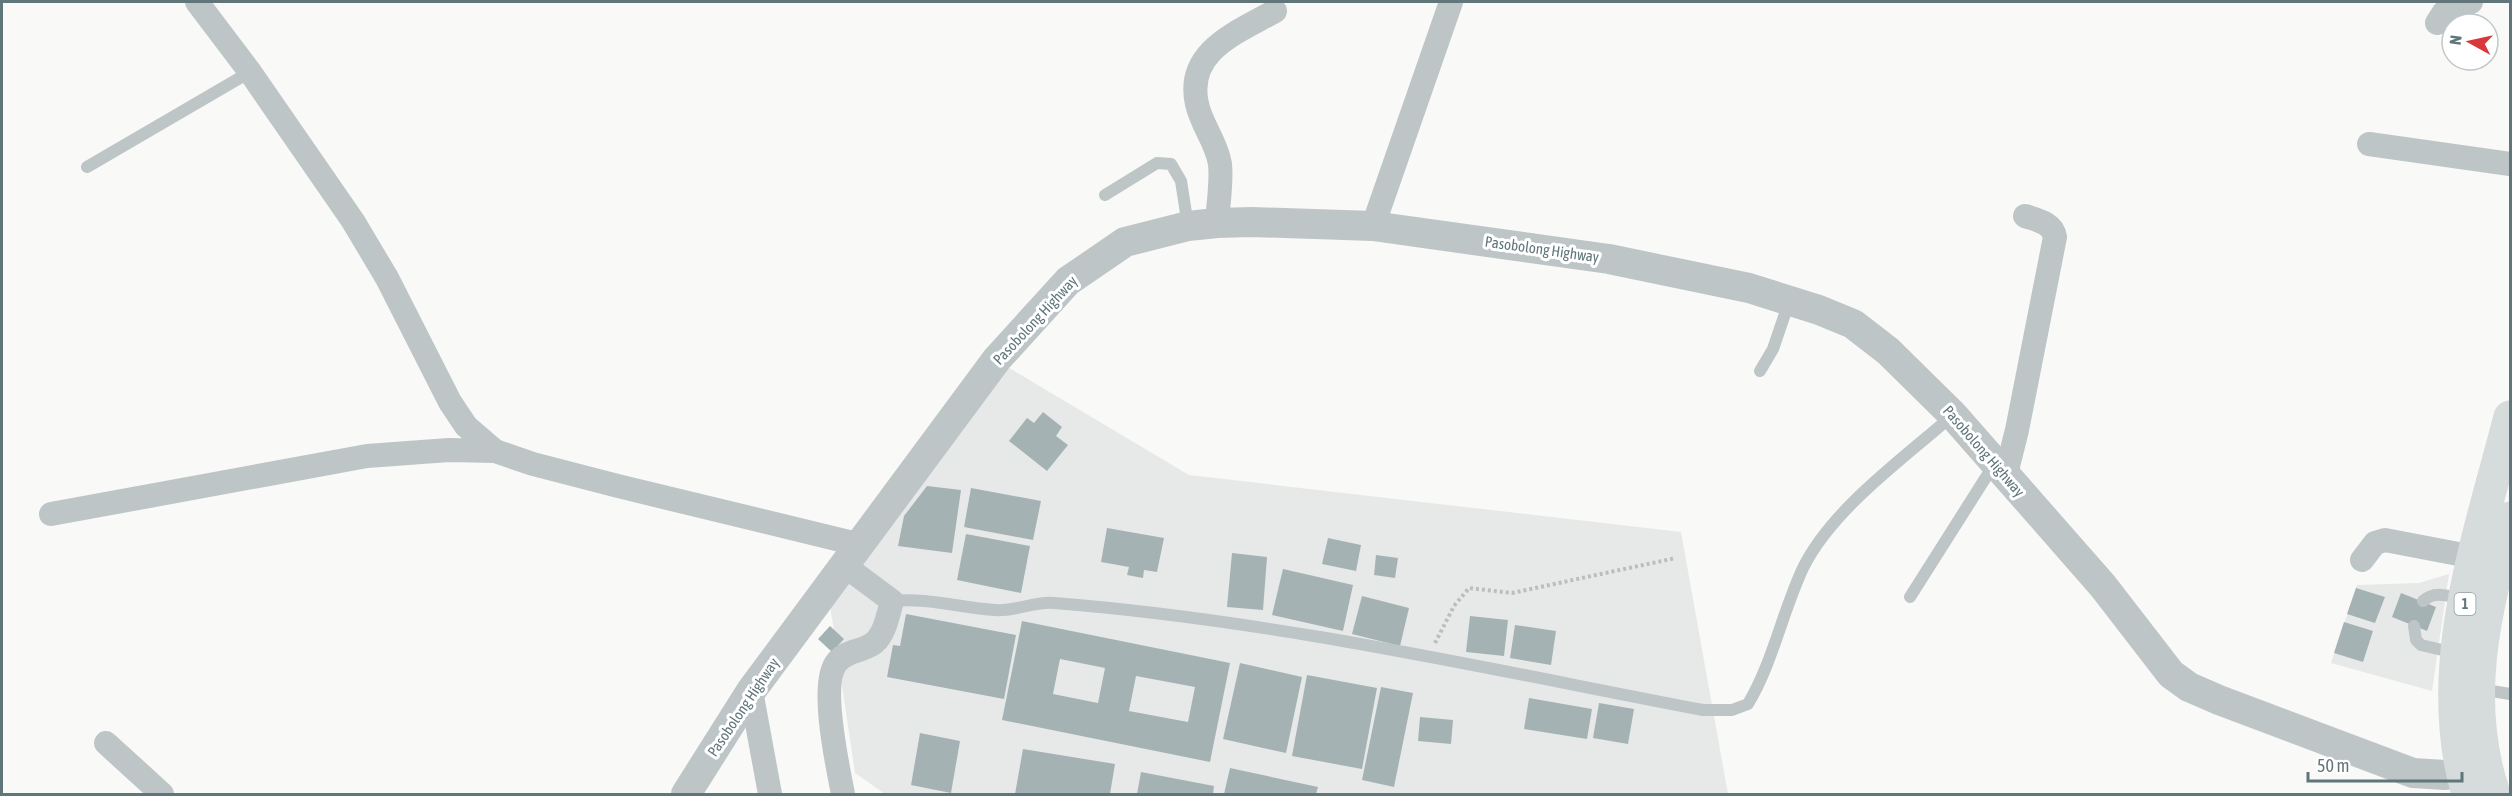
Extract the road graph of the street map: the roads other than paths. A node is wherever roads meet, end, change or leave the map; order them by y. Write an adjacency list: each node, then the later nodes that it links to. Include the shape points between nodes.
1 (197, 2): 6 (street)
2 (1451, 2): 13 (street)
3 (2470, 2): 5 (street, via 2444,12)
4 (1275, 11): 12 (street, via 1218,43 1205,57 1197,77 1197,103 1220,164)
5 (2437, 23)
6 (250, 72): 9 (lane); 18 (street, via 387,278 450,402 466,426)
7 (2369, 144): 8 (street)
8 (2511, 165)
9 (87, 167)
10 (1105, 195): 12 (lane, via 1157,163 1171,164)
11 (2025, 216): 19 (street, via 2046,224 2055,237 2017,430)
12 (1203, 225): 13 (street, Pasobolong Highway, via 1252,222); 22 (street, Pasobolong Highway, via 1125,242 1068,281 997,359)
13 (1373, 226): 14 (street, Pasobolong Highway, via 1609,259)
14 (1790, 300): 15 (lane, via 1773,350); 16 (street, Pasobolong Highway, via 1853,324 1888,351)
15 (1760, 371)
16 (1953, 415): 19 (street, Pasobolong Highway); 26 (lane, via 1850,506 1823,536 1804,567 1762,681 1748,704 1732,710 1703,710 1427,657 1167,615 1050,603 998,611 910,599)
17 (2511, 417): 23 (highway, 1)
18 (495, 451): 20 (street, via 367,456); 22 (street)
19 (2001, 468): 25 (lane); 35 (street, Pasobolong Highway, via 2103,586 2171,674 2189,687 2413,773)
20 (51, 514)
21 (2511, 518): 28 (highway, 1)
22 (853, 556): 26 (street); 32 (street, Pasobolong Highway)
23 (2474, 557): 24 (street, via 2385,540 2375,543); 28 (highway, 1)
24 (2362, 560)
25 (1910, 597)
26 (892, 601): 39 (street, via 882,634 873,644 846,654 835,664 830,728)
27 (2423, 601): 28 (lane, via 2436,594)
28 (2477, 601): 30 (highway, 1)
29 (2414, 626): 30 (lane, via 2421,645)
30 (2469, 655): 31 (highway, 1); 35 (highway, 1, via 2456,727)
31 (2478, 689): 33 (lane); 35 (highway, 1)
32 (751, 691): 37 (street, Pasobolong Highway); 38 (street)
33 (2511, 694)
34 (106, 743): 36 (street)
35 (2477, 782)
36 (162, 795)
37 (686, 795)
38 (770, 795)
39 (843, 795)

